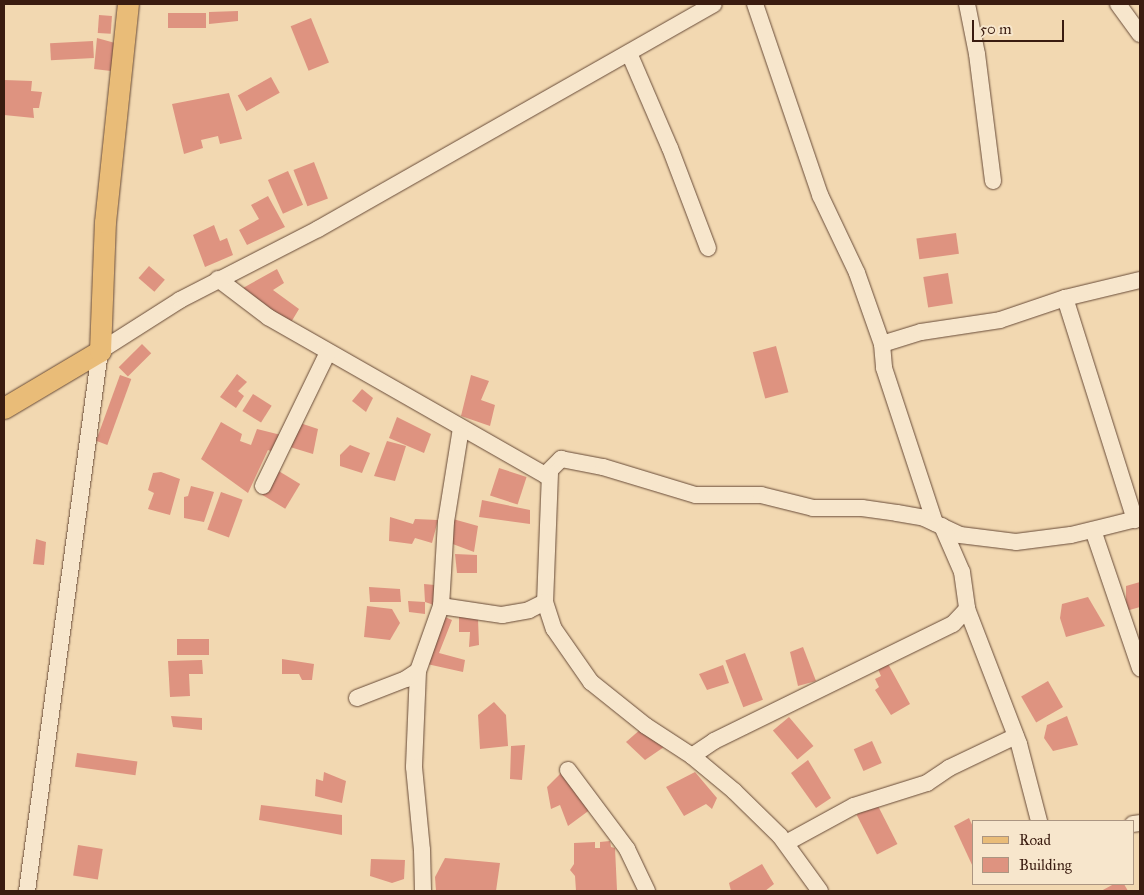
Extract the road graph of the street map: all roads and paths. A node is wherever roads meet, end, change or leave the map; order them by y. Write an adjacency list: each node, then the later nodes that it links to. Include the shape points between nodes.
1 (128, 4): 14 (main road, via 106,222)
2 (714, 4): 7 (street)
3 (755, 4): 13 (street, via 820,195 857,273)
4 (967, 4): 8 (street, via 977,54)
5 (1118, 4): 6 (street)
6 (1140, 34)
7 (629, 53): 9 (street); 10 (street, via 318,229)
8 (993, 181)
9 (708, 248)
10 (218, 279): 14 (street); 15 (street, via 249,304)
11 (1140, 280): 12 (street)
12 (1065, 298): 13 (street, via 1000,320 921,332); 20 (street)
13 (882, 344): 21 (street, via 884,368)
14 (100, 351): 16 (main road); 34 (street)
15 (328, 352): 17 (street); 19 (street)
16 (4, 408)
17 (461, 428): 18 (street, via 525,466 544,475); 24 (street, via 446,522)
18 (550, 473): 21 (street, via 561,459 603,467 696,495 761,495 804,507 862,508 924,518); 23 (street)
19 (263, 486)
20 (1137, 519): 22 (street)
21 (938, 524): 22 (street, via 960,535 1016,542); 25 (street, via 962,572)
22 (1093, 530): 26 (street)
23 (545, 602): 24 (street, via 530,610 502,615); 30 (street, via 554,629 591,682 638,720)
24 (441, 606): 27 (street)
25 (967, 609): 29 (street); 30 (street, via 946,628 772,711)
26 (1140, 668)
27 (418, 672): 28 (street); 35 (street, via 414,767)
28 (357, 698)
29 (1016, 736): 32 (street); 33 (street, via 949,768 927,783 854,806)
30 (692, 756): 33 (street)
31 (568, 770): 36 (street, via 627,849)
32 (1039, 820)
33 (786, 843): 37 (street)
34 (27, 891)
35 (423, 891)
36 (647, 891)
37 (820, 891)

